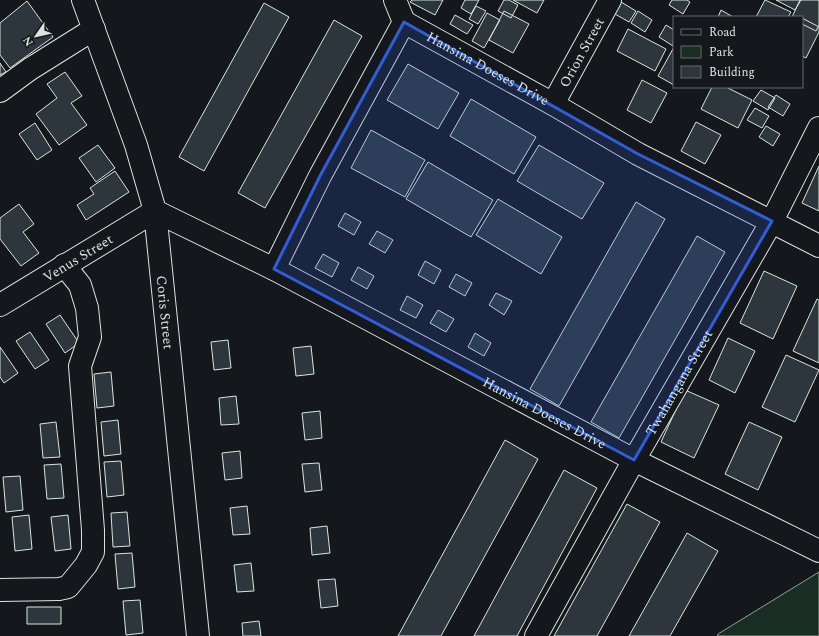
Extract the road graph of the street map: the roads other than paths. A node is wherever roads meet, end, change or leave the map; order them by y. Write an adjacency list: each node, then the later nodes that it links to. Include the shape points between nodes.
1 (83, 0): 5 (street, Coris Street)
2 (395, 0): 4 (street)
3 (610, 0): 7 (street, Orion Street)
4 (404, 22): 7 (street, Hansina Doeses Drive); 13 (street, via 320,176)
5 (94, 29): 6 (street); 9 (street, Coris Street, via 136,145)
6 (0, 91)
7 (553, 104): 10 (street, Hansina Doeses Drive, via 638,154)
8 (819, 128): 10 (street, Twahangana Street)
9 (155, 211): 12 (street, Venus Street); 13 (street, Hansina Doeses Drive); 18 (street, Coris Street)
10 (772, 221): 11 (street, Hansina Doeses Drive); 15 (street, Twahangana Street)
11 (819, 246)
12 (64, 265): 14 (street, Venus Street); 17 (street, via 80,285 87,308 90,337 80,366 93,530 92,552 86,565 68,587)
13 (274, 269): 15 (street, Hansina Doeses Drive)
14 (0, 305)
15 (634, 460): 16 (street, Hansina Doeses Drive); 19 (street, Twahangana Street)
16 (819, 551)
17 (0, 590)
18 (198, 636)
19 (536, 636)

